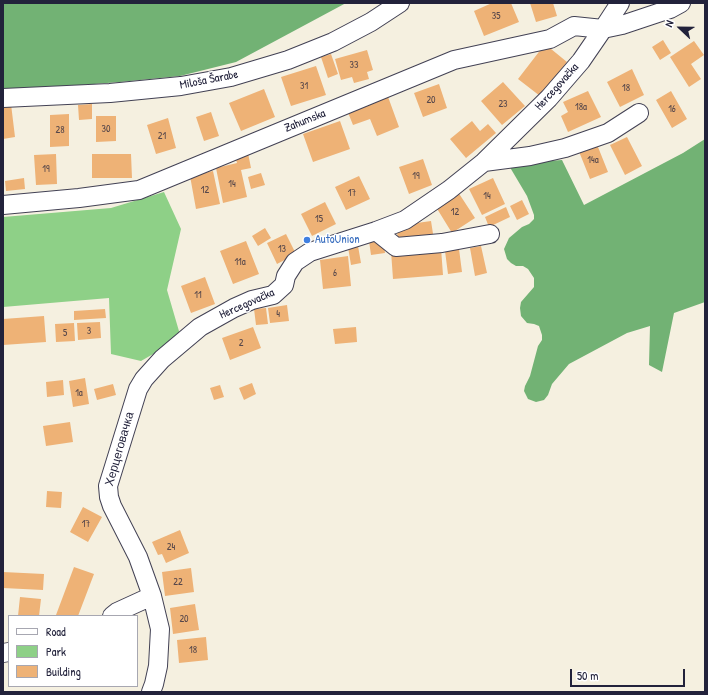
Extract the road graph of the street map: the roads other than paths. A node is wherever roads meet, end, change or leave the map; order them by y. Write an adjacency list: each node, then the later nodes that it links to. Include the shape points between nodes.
1 (400, 3): 5 (street, Miloša Šarabe, via 333,42 288,60 231,77 181,86 118,92)
2 (620, 3): 4 (street, Hercegovačka)
3 (681, 3): 4 (street, via 670,9)
4 (603, 29): 7 (street, Hercegovačka, via 549,98); 8 (street, Zahumska, via 574,26 550,39 454,60 139,190)
5 (3, 98)
6 (639, 113): 7 (street, via 608,133 565,148)
7 (484, 162): 9 (street, Hercegovačka, via 405,220)
8 (3, 205)
9 (376, 231): 10 (street, via 396,247 442,243); 11 (street, Hercegovačka, via 310,252 295,262 286,276 284,285 273,295 252,300 200,327 162,358)
10 (490, 234)
11 (138, 389): 12 (street, Херцеговачка, via 108,486 112,506 138,557)
12 (152, 596): 13 (street); 14 (street, Херцеговачка, via 160,629 158,666)
13 (114, 615)
14 (151, 692)

